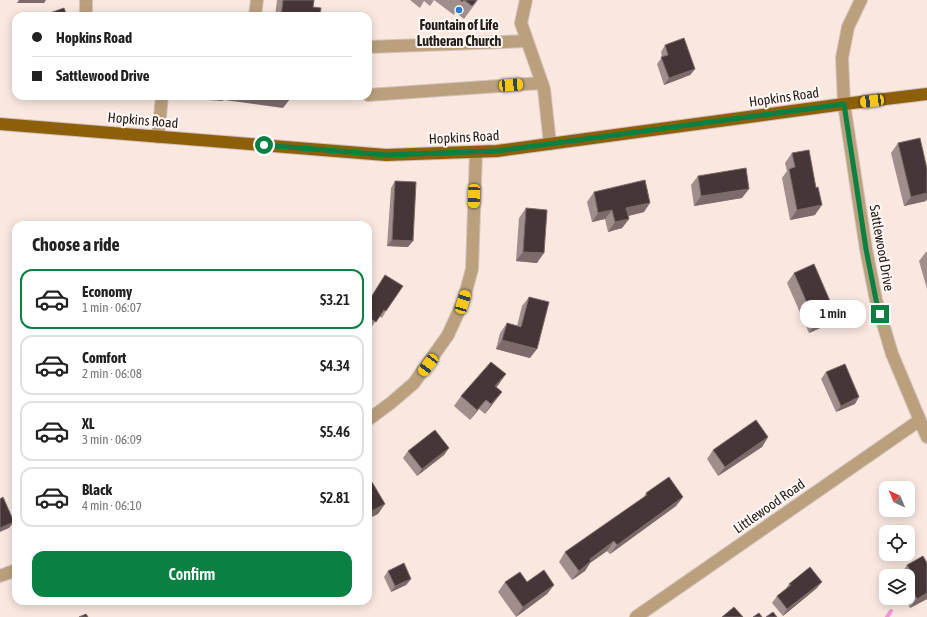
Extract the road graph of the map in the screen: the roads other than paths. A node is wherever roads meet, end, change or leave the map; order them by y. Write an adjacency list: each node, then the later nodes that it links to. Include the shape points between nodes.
1 (86, 0): 5 (street)
2 (257, 0): 6 (street)
3 (526, 0): 7 (street, via 521,23)
4 (862, 0): 13 (street, Sattlewood Drive, via 848,26 842,58)
5 (86, 12)
6 (256, 12)
7 (527, 41): 8 (street); 9 (street)
8 (372, 47)
9 (542, 83): 11 (street); 16 (street)
10 (927, 94): 13 (main road, Hopkins Road)
11 (372, 95)
12 (162, 100): 15 (street)
13 (844, 104): 16 (main road, Hopkins Road); 19 (street, Sattlewood Drive, via 876,300 892,354)
14 (0, 124): 15 (main road, Hopkins Road)
15 (158, 137): 17 (main road, Hopkins Road, via 386,155)
16 (550, 144): 17 (main road, Hopkins Road)
17 (476, 152): 18 (street, via 472,269 463,302 448,335 414,383)
18 (372, 417)
19 (920, 420): 20 (street, Sattlewood Drive); 23 (street, Littlewood Road)
20 (927, 437)
21 (12, 572): 22 (street)
22 (0, 576)
23 (636, 617)

